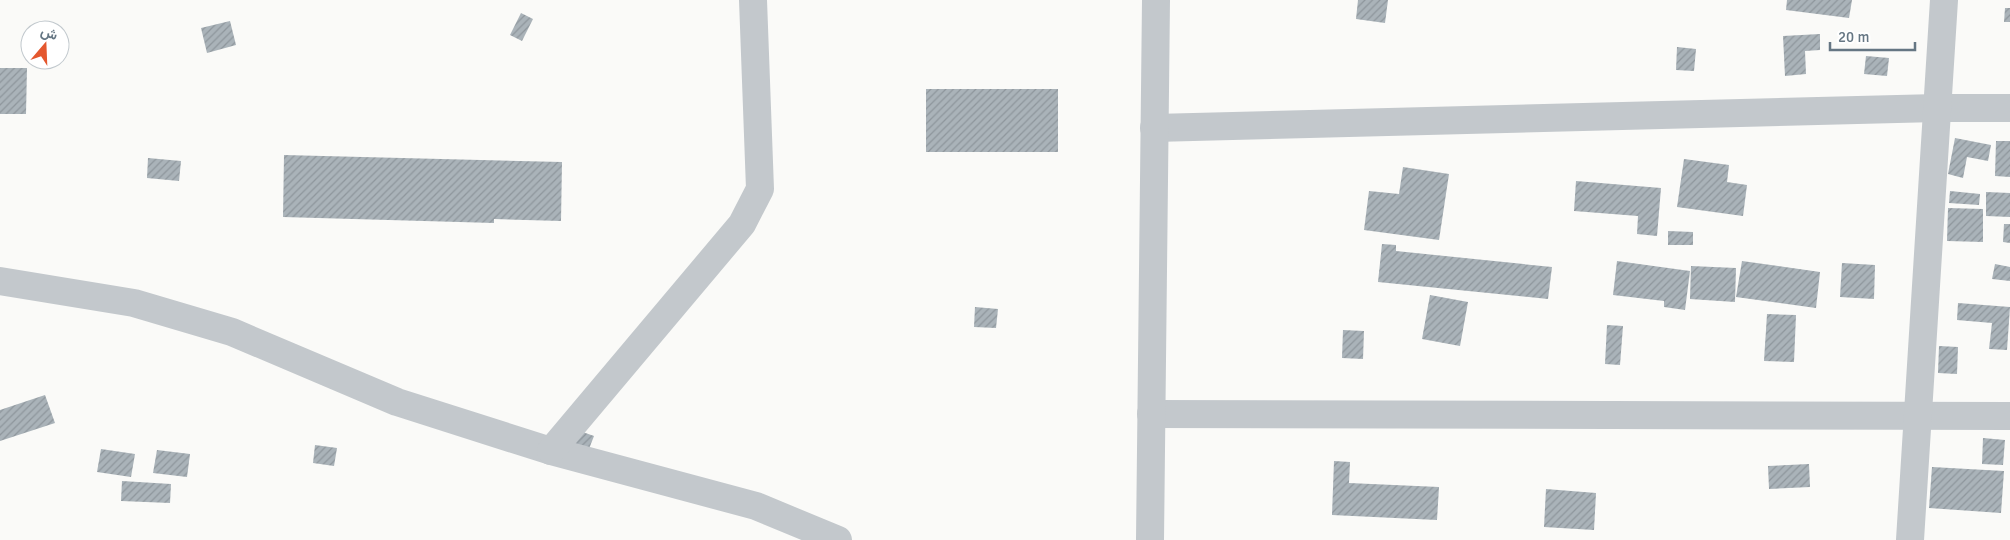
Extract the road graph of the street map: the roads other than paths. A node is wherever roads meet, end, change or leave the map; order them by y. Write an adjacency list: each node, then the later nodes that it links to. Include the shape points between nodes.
1 (753, 0): 11 (street, via 760,189 742,224)
2 (1156, 0): 6 (street)
3 (1944, 0): 4 (street)
4 (1937, 108): 5 (street); 6 (street); 9 (street)
5 (2010, 108)
6 (1154, 128): 8 (street)
7 (0, 281): 11 (street, via 134,303 232,332 397,402)
8 (1151, 414): 9 (street); 13 (street)
9 (1918, 416): 10 (street); 14 (street)
10 (2010, 416)
11 (551, 451): 12 (street, via 756,506)
12 (838, 540)
13 (1150, 540)
14 (1910, 540)

